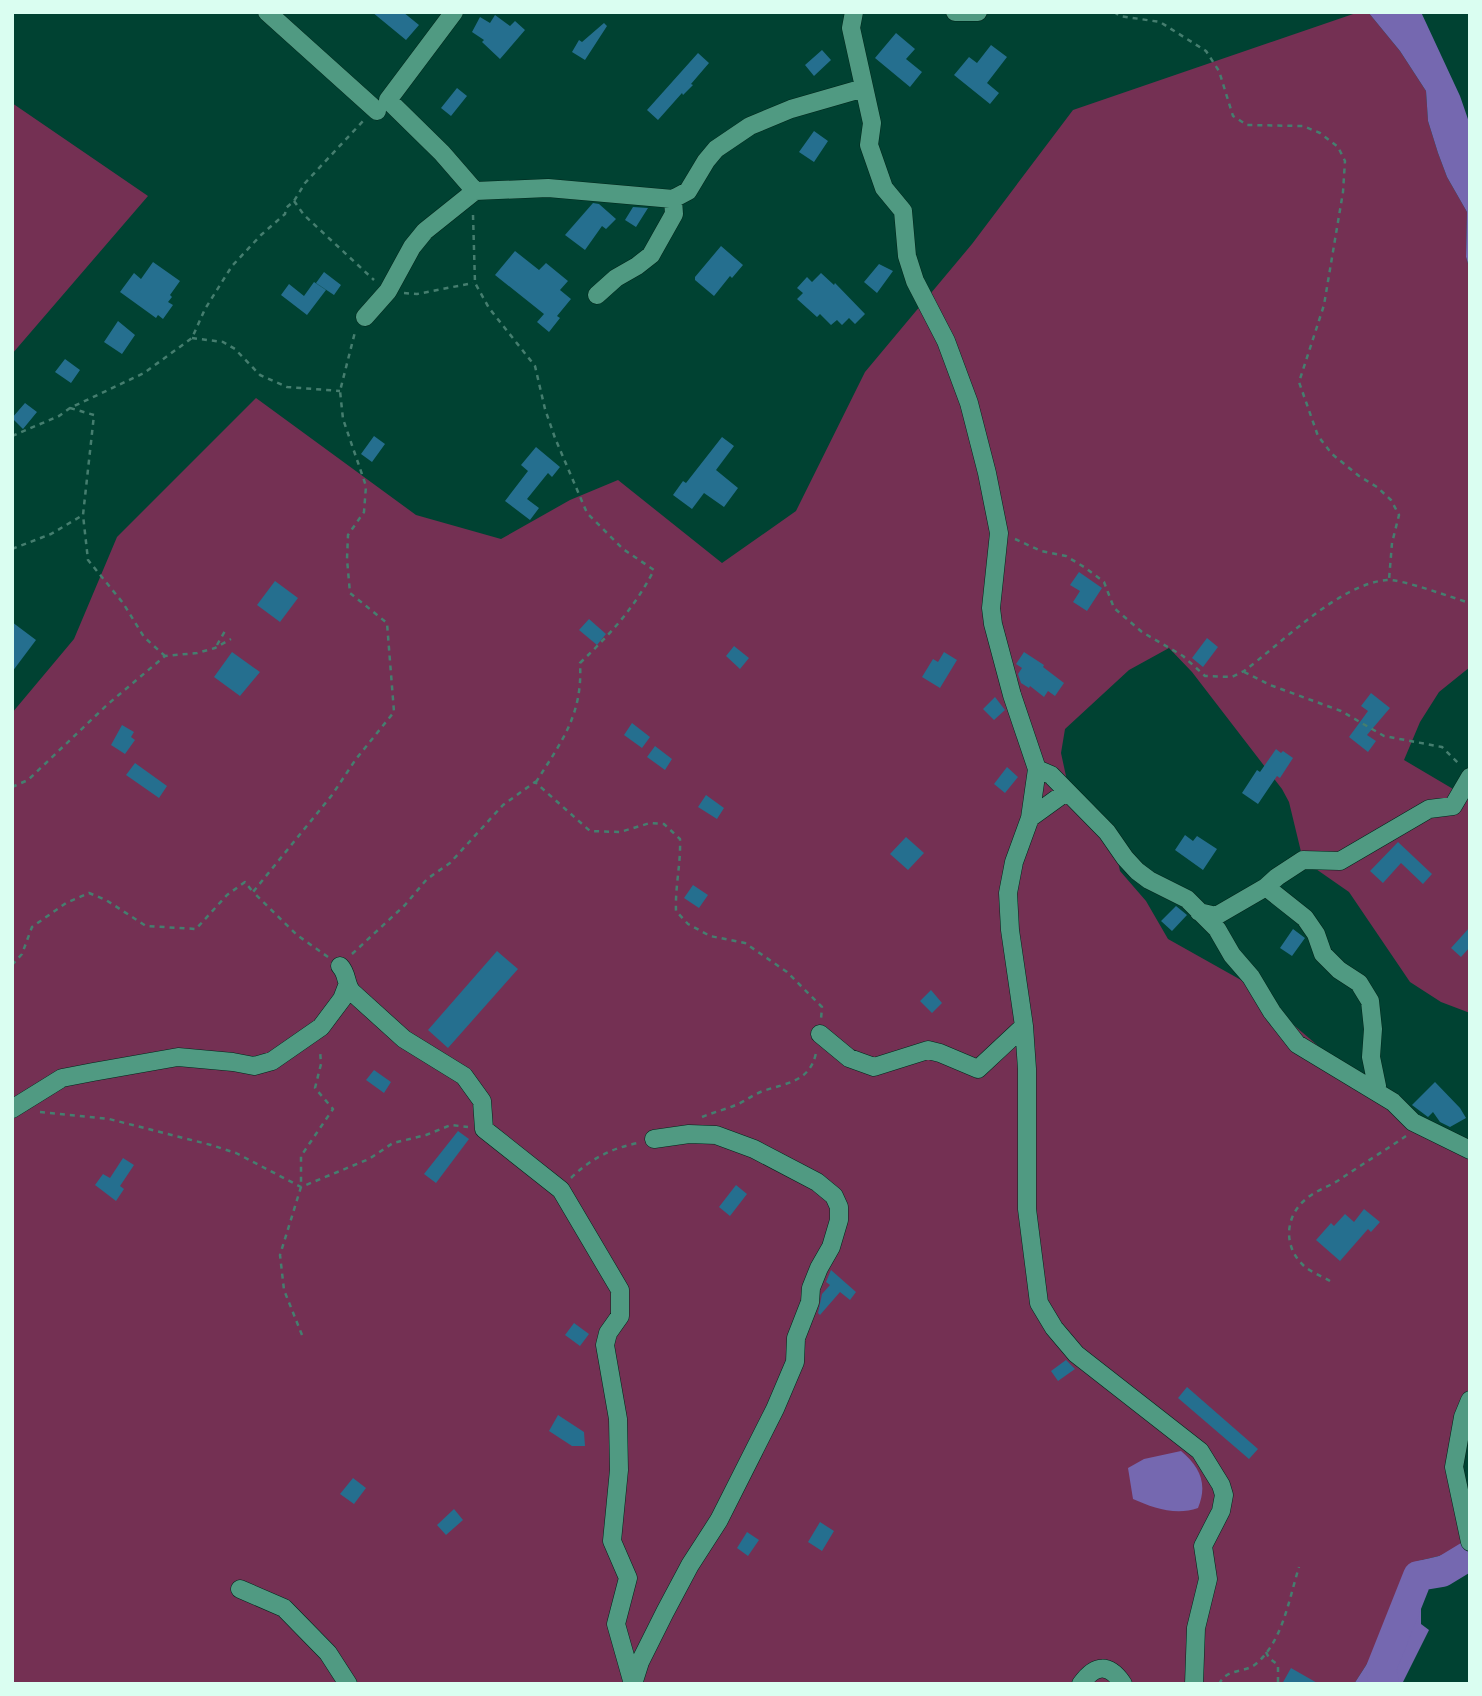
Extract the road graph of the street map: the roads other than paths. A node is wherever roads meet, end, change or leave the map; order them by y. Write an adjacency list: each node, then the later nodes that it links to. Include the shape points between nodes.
1 (268, 12): 7 (street)
2 (454, 12): 8 (street, via 388,100)
3 (854, 12): 6 (street, via 851,28)
4 (955, 12): 5 (street)
5 (978, 12)
6 (864, 88): 9 (street, via 750,126 716,149 688,191); 12 (street, via 872,123 869,145 884,188 903,211 907,256 915,281 946,341 970,403 999,533 993,624)
7 (377, 111)
8 (475, 191): 9 (street, via 548,188); 11 (street, via 425,231 388,291)
9 (673, 199): 10 (street, via 674,214 651,255)
10 (597, 295)
11 (365, 317)
12 (1037, 769): 14 (street, via 1051,775); 15 (street)
13 (1465, 771): 16 (street, via 1454,806 1429,808 1340,861 1303,860)
14 (1066, 792): 15 (street); 17 (street, via 1107,832 1137,871 1187,899)
15 (1030, 818): 20 (street, via 1008,893)
16 (1266, 887): 17 (street, via 1216,916); 22 (street, via 1305,919 1323,954 1359,984 1370,1001 1371,1057)
17 (1199, 912): 25 (street, via 1217,929 1297,1044 1393,1102 1421,1127)
18 (340, 966): 19 (street)
19 (347, 986): 23 (street, via 321,1027 272,1061 254,1066 178,1057 93,1072 62,1079); 30 (street, via 404,1039 464,1076 482,1101 484,1129 561,1190 620,1290 620,1316 605,1345 618,1419 619,1471 612,1541 628,1578 616,1624)
20 (1024, 1026): 21 (street, via 978,1069 928,1050 874,1067 849,1058); 33 (street, via 1027,1209 1039,1303 1076,1354 1200,1451 1222,1485 1221,1511 1203,1546 1208,1579 1196,1628)
21 (820, 1034)
22 (1377, 1086)
23 (12, 1109)
24 (654, 1139): 30 (street, via 716,1135 754,1149 834,1196 839,1220 811,1288 794,1362 775,1409 719,1520 665,1612)
25 (1470, 1150)
26 (1470, 1400): 27 (street, via 1454,1467)
27 (1470, 1542)
28 (240, 1589): 29 (street, via 284,1608 328,1653)
29 (348, 1684)
30 (633, 1684)
31 (1081, 1684): 32 (street, via 1090,1673 1107,1668)
32 (1123, 1684)
33 (1194, 1684)

